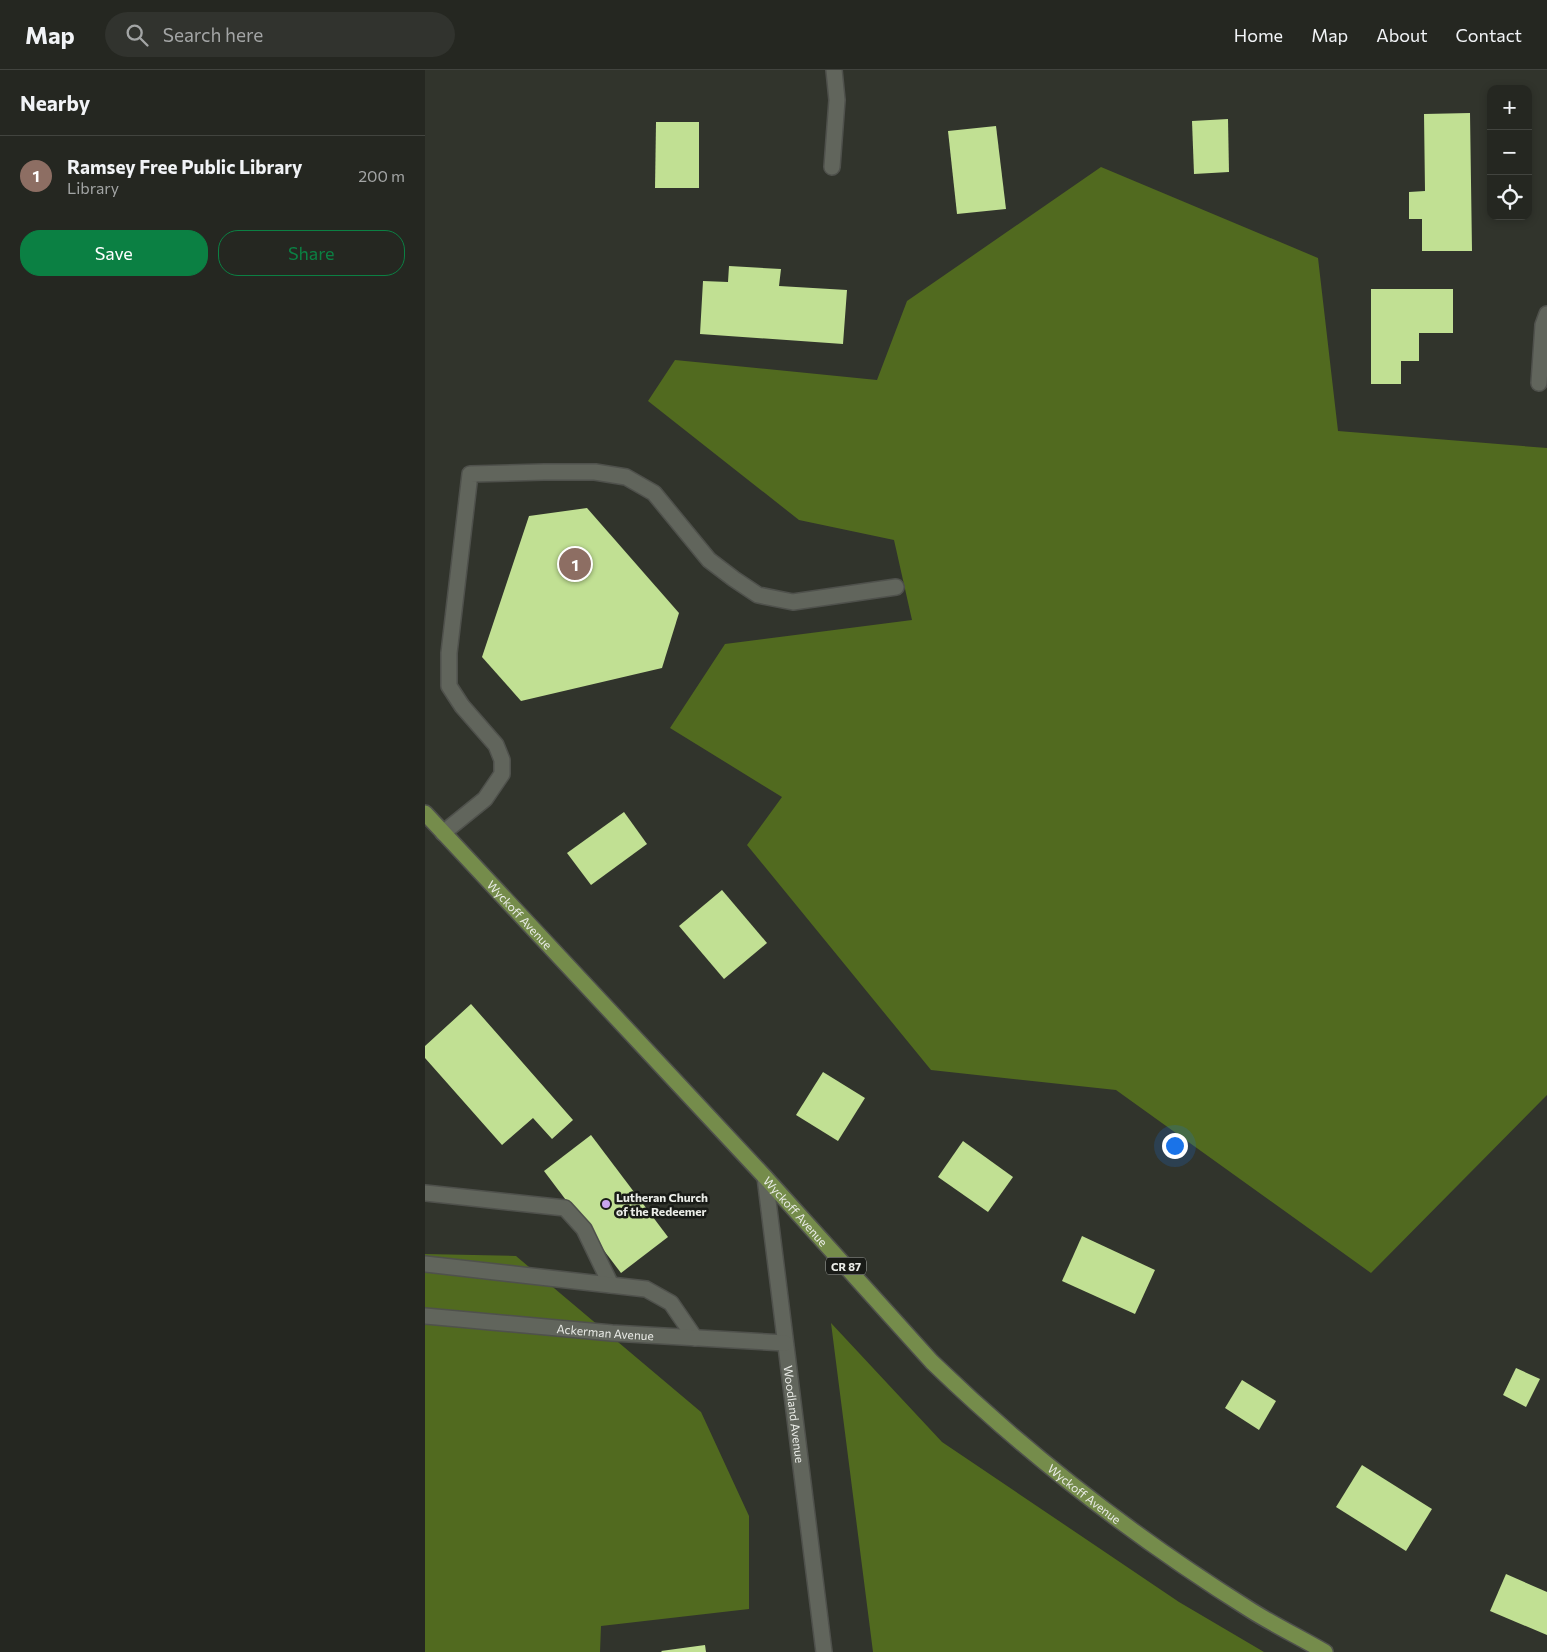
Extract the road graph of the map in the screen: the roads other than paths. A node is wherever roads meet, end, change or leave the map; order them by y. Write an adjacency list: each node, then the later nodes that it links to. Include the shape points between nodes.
1 (834, 70): 2 (street, via 837,100)
2 (832, 167)
3 (1547, 314): 4 (street, via 1543,325)
4 (1539, 383)
5 (896, 587): 7 (street, via 793,602 758,594 709,560 654,493 627,477 595,472 470,474 449,653 449,686 496,744 502,760 502,774 485,799)
6 (425, 813): 7 (main road, Wyckoff Avenue / CR 87)
7 (443, 833): 8 (main road, Wyckoff Avenue / CR 87)
8 (765, 1177): 14 (street, Woodland Avenue); 16 (main road, Wyckoff Avenue / CR 87, via 932,1362 1053,1470 1151,1545 1253,1612)
9 (425, 1193): 11 (street, via 565,1208 584,1229)
10 (425, 1264): 11 (street)
11 (611, 1285): 13 (street, via 646,1289 671,1303)
12 (425, 1316): 13 (street, Ackerman Avenue)
13 (695, 1338): 14 (street, Ackerman Avenue)
14 (785, 1343): 15 (street, Woodland Avenue)
15 (824, 1652)
16 (1325, 1652)

